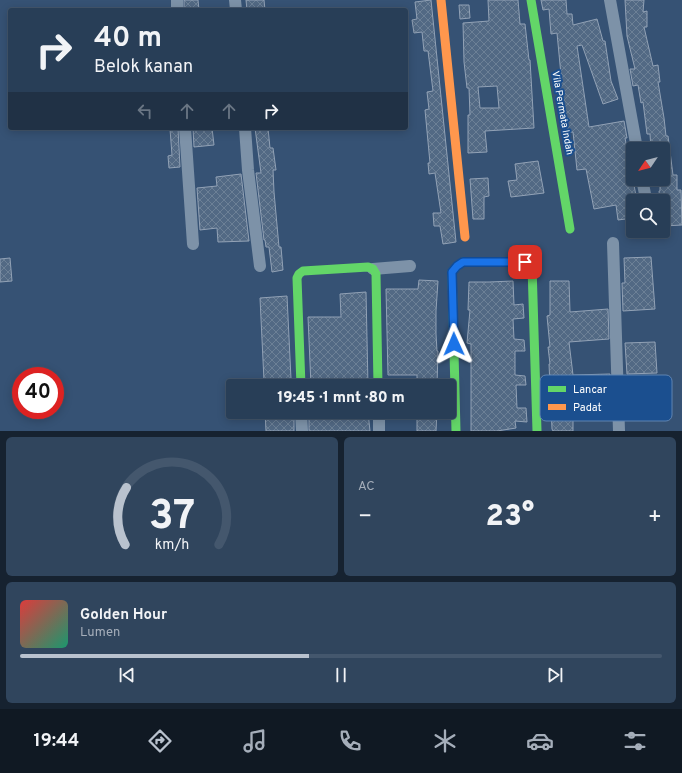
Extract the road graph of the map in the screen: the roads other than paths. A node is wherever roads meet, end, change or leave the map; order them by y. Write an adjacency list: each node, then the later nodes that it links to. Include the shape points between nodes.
1 (441, 0): 8 (street)
2 (531, 0): 7 (street, Vila Permata Indah)
3 (610, 0): 6 (street)
4 (185, 130): 10 (street)
5 (245, 130): 11 (street)
6 (636, 142)
7 (570, 229)
8 (465, 237)
9 (613, 243): 14 (street)
10 (193, 244)
11 (260, 266)
12 (410, 266): 13 (street)
13 (374, 269): 15 (street, via 368,267 303,271 299,274 297,278); 16 (street)
14 (617, 375)
15 (300, 379)
16 (378, 379)
17 (301, 419): 20 (street)
18 (379, 419): 21 (street)
19 (619, 421): 24 (street)
20 (302, 431)
21 (379, 431)
22 (456, 431): 23 (street, via 452,272 463,262 525,262 534,270)
23 (537, 431)
24 (619, 431)

